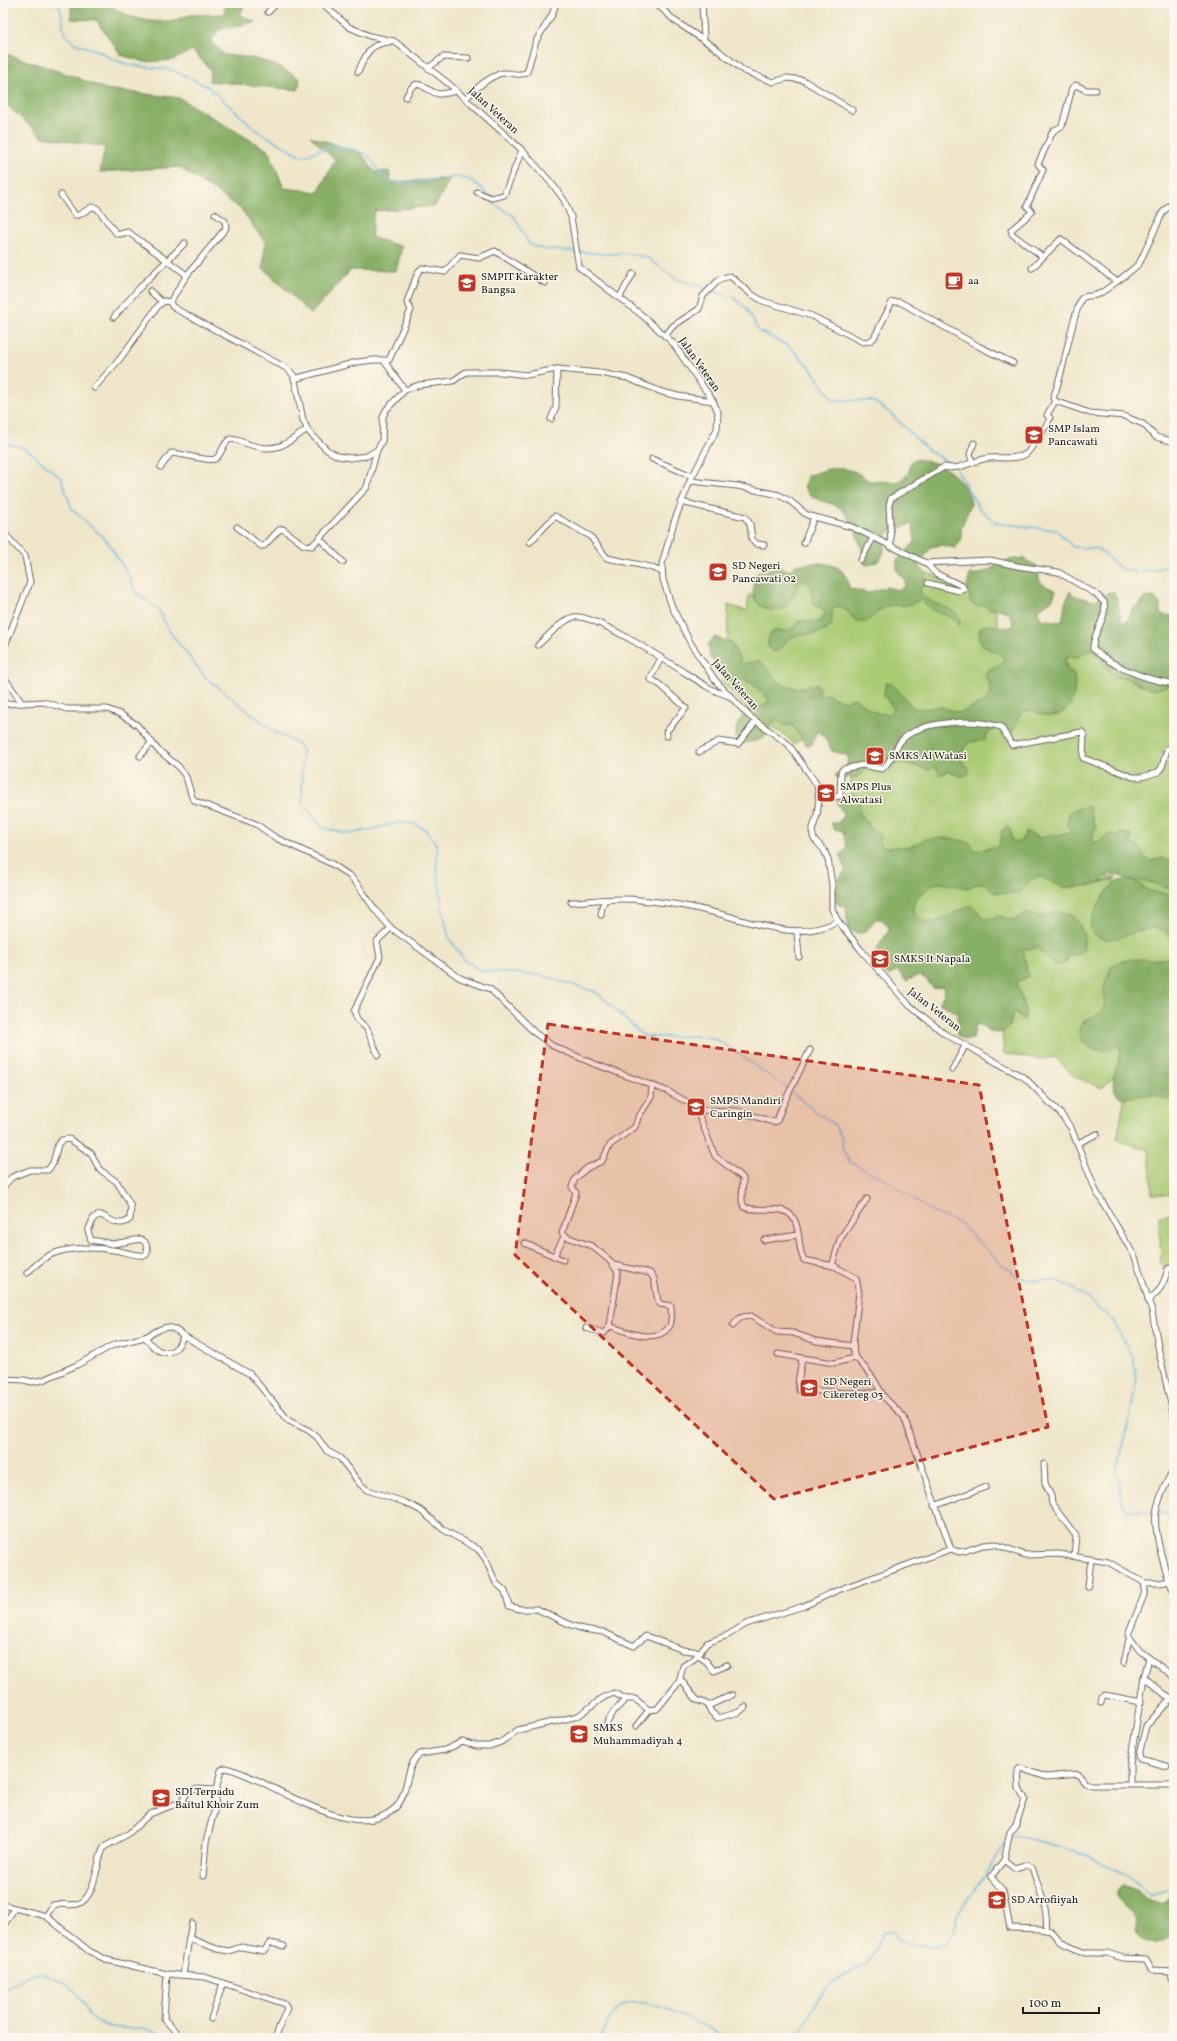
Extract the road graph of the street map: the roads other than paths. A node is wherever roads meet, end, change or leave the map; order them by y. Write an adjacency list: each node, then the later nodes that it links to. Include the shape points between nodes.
1 (277, 3): 6 (street)
2 (322, 3): 8 (street, Jalan Veteran, via 349,27 370,36)
3 (556, 3): 15 (street, via 552,15 536,41 527,72 500,73)
4 (650, 3): 7 (street, via 660,7 675,21)
5 (702, 3): 7 (street)
6 (268, 12)
7 (704, 40): 16 (street, via 744,71 773,82 787,78 803,80)
8 (394, 41): 10 (street, Jalan Veteran); 11 (street, via 380,43 371,48)
9 (468, 58): 10 (street, via 443,57)
10 (428, 68): 13 (street, Jalan Veteran)
11 (358, 72)
12 (1096, 90): 23 (street, via 1086,90 1076,85 1072,88 1062,126 1053,131 1038,164 1043,170 1027,206 1032,212 1011,230 1012,234)
13 (456, 91): 14 (street, via 441,94 416,84 410,88); 15 (street, Jalan Veteran)
14 (406, 97)
15 (466, 98): 17 (street, Jalan Veteran)
16 (852, 110)
17 (522, 150): 18 (street, via 504,196 491,198); 31 (street, Jalan Veteran, via 564,200 571,217 579,267)
18 (477, 192)
19 (61, 195): 24 (street, via 74,215 79,215 92,207 97,208 116,233 128,232)
20 (1174, 204): 28 (street, via 1164,212 1137,266)
21 (215, 214): 27 (street, via 225,221 226,228)
22 (185, 243): 24 (street)
23 (1043, 257): 25 (street); 28 (street, via 1057,241 1063,240)
24 (168, 261): 27 (street); 34 (street, via 143,284)
25 (1032, 268)
26 (633, 274): 31 (street)
27 (187, 275): 33 (street)
28 (1116, 281): 43 (street, via 1099,294 1086,295 1081,299 1074,318 1063,372 1053,398)
29 (545, 283): 36 (street, via 495,251 479,258 460,255 445,272 422,268 418,272 407,302 411,310 391,358)
30 (150, 291): 32 (street)
31 (619, 298): 35 (street, Jalan Veteran)
32 (162, 302): 33 (street); 40 (street, via 119,360)
33 (170, 302): 39 (street, via 176,309 284,365)
34 (114, 317)
35 (665, 336): 37 (street, via 674,326 699,309 703,296 720,279 730,276 763,301 812,316 862,342 874,338 892,302 900,302); 42 (street, Jalan Veteran, via 672,342)
36 (384, 361): 39 (street, via 358,362); 41 (street)
37 (1013, 363)
38 (557, 369): 41 (street, via 526,375 466,372 453,381 420,385); 42 (street, via 628,378 662,392); 44 (street, via 556,407)
39 (294, 379): 45 (street, via 301,414)
40 (94, 388)
41 (405, 390): 48 (street, via 386,410 383,417 382,441)
42 (713, 401): 52 (street, Jalan Veteran, via 719,418 717,429)
43 (1055, 401): 46 (street, via 1090,413 1124,416 1143,424 1156,437); 50 (street, via 1047,415 1050,421 1028,453)
44 (550, 419)
45 (307, 429): 48 (street, via 327,450 344,458 367,456); 51 (street, via 271,449 230,439 225,442 217,457 210,460 171,454)
46 (1174, 442)
47 (974, 443): 50 (street, via 970,454)
48 (377, 450): 58 (street, via 367,487)
49 (652, 459): 52 (street)
50 (972, 462): 62 (street, via 953,469 944,467 891,498)
51 (161, 467)
52 (691, 478): 53 (street, Jalan Veteran); 54 (street, via 779,495 790,500 802,512)
53 (681, 502): 61 (street, via 745,517 750,524 752,540); 66 (street, Jalan Veteran, via 665,550)
54 (814, 517): 57 (street, via 852,527); 60 (street)
55 (237, 527): 58 (street, via 261,546 283,529 308,546)
56 (3, 532): 69 (street, via 25,556 30,582)
57 (873, 538): 62 (street); 63 (street)
58 (320, 539): 64 (street)
59 (530, 542): 66 (street, via 555,516 590,536 607,558)
60 (804, 543)
61 (764, 546)
62 (891, 547): 65 (street)
63 (861, 560)
64 (343, 562)
65 (926, 563): 67 (street, via 935,573 964,589 959,591); 72 (street, via 990,560 1062,574 1096,594 1104,602 1105,614 1093,642 1094,649 1102,657 1145,678)
66 (662, 572): 73 (street, Jalan Veteran, via 672,607 691,644 715,680)
67 (928, 583)
68 (538, 645): 70 (street, via 565,622 578,616 614,630)
69 (3, 651)
70 (661, 658): 73 (street, via 707,686); 77 (street, via 650,679 686,708 666,732)
71 (3, 676): 74 (street)
72 (1174, 684)
73 (730, 696): 76 (street, Jalan Veteran)
74 (22, 703): 75 (street); 78 (street, via 44,702 68,709 113,711 133,722)
75 (3, 704)
76 (756, 722): 80 (street, via 738,744 719,741); 82 (street, Jalan Veteran, via 788,744 795,752 817,786)
77 (667, 736)
78 (152, 742): 81 (street); 87 (street, via 186,776 195,801 256,824 276,838 332,864 355,880)
79 (1174, 746): 82 (street, via 1167,748 1158,772 1138,778 1083,758 1082,732 1012,745 1001,727 966,722 943,724 909,734 901,741 882,769 862,765 843,768 840,796)
80 (699, 752)
81 (140, 756)
82 (820, 799): 86 (street, Jalan Veteran, via 812,831 828,859 832,909)
83 (605, 900): 84 (street); 85 (street); 88 (street, via 639,899 723,914 775,930)
84 (571, 902)
85 (602, 915)
86 (838, 921): 88 (street, via 820,928); 90 (street, Jalan Veteran, via 901,998 945,1034)
87 (391, 928): 92 (street, via 377,941 380,957 354,1011 357,1019 367,1029); 94 (street, via 460,978 490,990 535,1033 553,1046 598,1066)
88 (797, 932): 89 (street)
89 (799, 957)
90 (965, 1046): 93 (street); 97 (street, Jalan Veteran, via 1031,1083 1060,1113)
91 (810, 1050): 95 (street, via 777,1121 738,1111)
92 (378, 1055)
93 (952, 1070)
94 (652, 1084): 95 (street); 101 (street, via 651,1097 635,1127 610,1145 602,1161 585,1170 573,1181 572,1187 576,1193 563,1228 562,1233)
95 (696, 1110): 100 (street, via 715,1156 743,1178 744,1207 773,1208 789,1214 795,1220)
96 (1098, 1134): 97 (street)
97 (1078, 1143): 110 (street, Jalan Veteran, via 1096,1191 1133,1252)
98 (3, 1187): 109 (street, via 12,1177 30,1170 48,1170 53,1163 58,1144 66,1139 73,1140 91,1153 103,1174 117,1182 131,1207 130,1219 123,1224 101,1215 94,1217 88,1231 91,1240 113,1244 141,1239 148,1250 146,1256 135,1256 115,1250 69,1250 52,1254 38,1262)
99 (867, 1199): 107 (street, via 840,1239)
100 (798, 1234): 102 (street); 107 (street, via 799,1250 804,1260)
101 (565, 1235): 104 (street); 106 (street, via 592,1246)
102 (764, 1240)
103 (524, 1243): 104 (street)
104 (554, 1256): 105 (street)
105 (563, 1260)
106 (614, 1265): 111 (street, via 618,1276); 111 (street, via 650,1273 660,1304 672,1306 670,1327 666,1330 647,1336 635,1335)
107 (832, 1266): 116 (street, via 854,1275 858,1281)
108 (1174, 1266): 110 (street, via 1168,1269 1163,1286)
109 (27, 1273)
110 (1148, 1298): 122 (street, Jalan Veteran)
111 (610, 1326): 113 (street, via 604,1333)
112 (733, 1326): 116 (street, via 741,1317 751,1316 777,1332)
113 (586, 1328)
114 (184, 1336): 115 (street, via 172,1326); 115 (street, via 175,1349 166,1352 156,1350); 136 (street, via 250,1374 289,1421 317,1437 327,1451 340,1458 367,1490 420,1510 444,1530 478,1550 485,1558 496,1583 505,1591 509,1606 537,1609 571,1625 603,1632 634,1646 646,1636)
115 (145, 1337): 120 (street, via 113,1345 44,1380 32,1382)
116 (853, 1346): 118 (street)
117 (778, 1354): 119 (street)
118 (855, 1358): 119 (street, via 834,1363); 121 (street, via 873,1378)
119 (802, 1359): 121 (street, via 799,1390 826,1390 859,1395)
120 (3, 1379)
121 (881, 1392): 127 (street, via 904,1417)
122 (1173, 1407): 123 (street, Jalan Veteran)
123 (1174, 1417)
124 (1044, 1464): 129 (street, via 1045,1483 1052,1504 1076,1536)
125 (1174, 1467): 131 (street, via 1156,1514 1156,1528)
126 (986, 1487): 127 (street)
127 (934, 1506): 128 (street)
128 (950, 1549): 129 (street, via 959,1552 995,1544 1025,1555); 136 (street, via 838,1590 804,1606 751,1622 728,1635 710,1641)
129 (1074, 1556): 130 (street)
130 (1091, 1558): 132 (street, via 1116,1566); 133 (street)
131 (1169, 1581): 132 (street); 134 (street)
132 (1145, 1583): 135 (street, via 1144,1595 1129,1631)
133 (1088, 1587)
134 (1174, 1592)
135 (1129, 1639): 137 (street); 138 (street)
136 (700, 1654): 139 (street, via 714,1671); 142 (street, via 681,1669)
137 (1149, 1658): 140 (street); 141 (street)
138 (1124, 1664)
139 (727, 1665)
140 (1144, 1677): 145 (street); 146 (street)
141 (1174, 1677)
142 (680, 1679): 148 (street, via 696,1700); 150 (street, via 660,1706)
143 (732, 1695): 148 (street)
144 (626, 1699): 150 (street, via 635,1699); 151 (street, via 614,1711); 156 (street, via 614,1693 609,1694 578,1716 518,1730 490,1746 462,1742 445,1750 420,1754 416,1757 397,1806 383,1815 363,1821 310,1806 230,1769 221,1770)
145 (1172, 1701): 153 (street, via 1146,1726 1139,1755 1140,1759)
146 (1141, 1702): 147 (street, via 1105,1695); 154 (street, via 1130,1764)
147 (1101, 1703)
148 (708, 1706): 149 (street, via 715,1717 720,1719)
149 (745, 1707)
150 (649, 1710): 152 (street)
151 (608, 1723)
152 (636, 1726)
153 (1167, 1766)
154 (1130, 1784): 155 (street); 157 (street, via 1087,1784 1078,1774 1046,1777 1020,1768 1018,1788 1025,1799 1016,1824 1010,1832)
155 (1174, 1785)
156 (216, 1790): 158 (street, via 215,1808 206,1842); 161 (street, via 189,1790 183,1801 150,1814 128,1834 104,1847 92,1886 84,1901 53,1905)
157 (1004, 1860): 164 (street, via 1014,1868 1025,1865 1032,1867 1047,1914); 164 (street, via 991,1877 1003,1891 1010,1928)
158 (203, 1876)
159 (3, 1905): 160 (street)
160 (14, 1909): 161 (street); 163 (street)
161 (46, 1916): 167 (street, via 96,1955 124,1965)
162 (192, 1924): 165 (street)
163 (3, 1927)
164 (1046, 1930): 170 (street, via 1054,1932 1060,1942 1085,1953 1146,1958 1152,1970 1172,1971)
165 (189, 1938): 166 (street, via 229,1952 241,1947 264,1952 270,1943); 168 (street)
166 (284, 1946)
167 (167, 1974): 168 (street); 172 (street, via 164,2019)
168 (183, 1975): 169 (street, via 205,1977)
169 (223, 1983): 171 (street); 173 (street, via 287,2005)
170 (1174, 1984)
171 (211, 2019)
172 (175, 2031)
173 (275, 2038)

